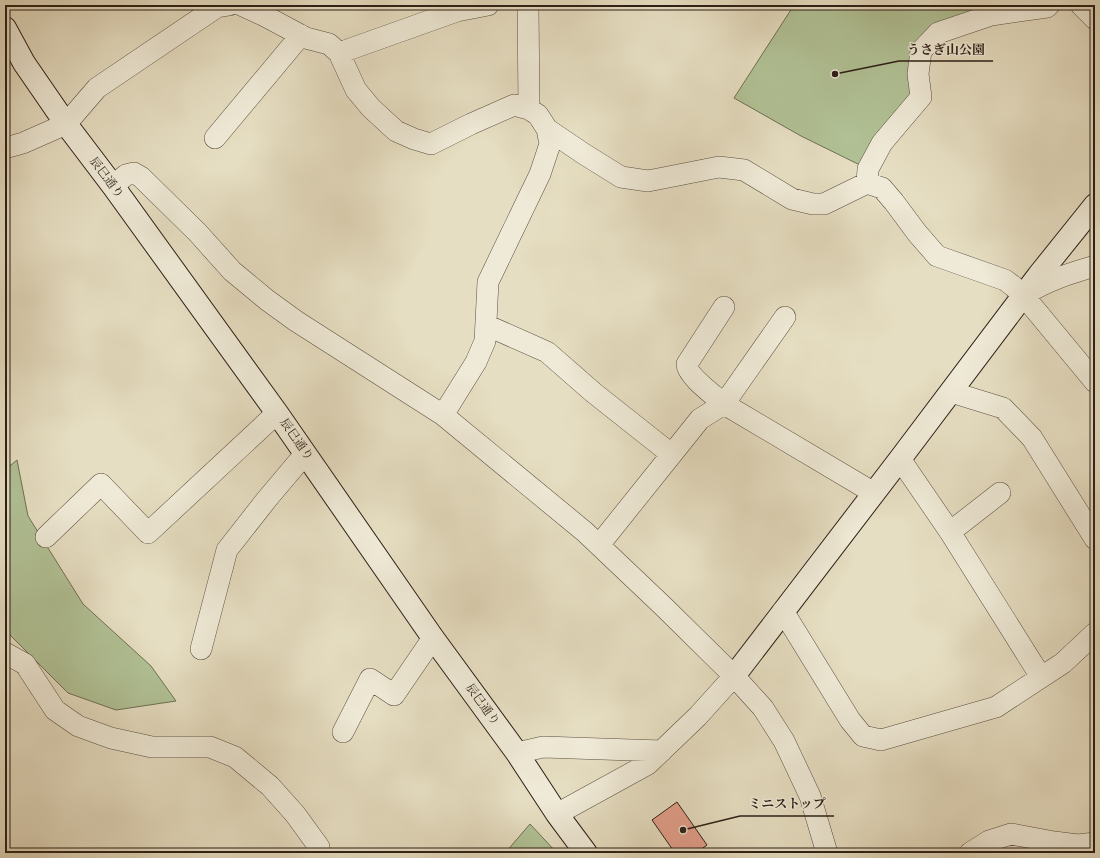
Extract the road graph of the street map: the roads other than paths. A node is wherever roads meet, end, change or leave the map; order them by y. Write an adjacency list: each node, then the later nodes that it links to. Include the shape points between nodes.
1 (241, 5): 9 (street)
2 (488, 5): 10 (street, via 457,11)
3 (528, 5): 11 (street)
4 (1049, 5): 16 (street, via 991,15 938,33 921,51 918,74 921,98 882,142 868,168)
5 (1081, 5): 7 (street)
6 (221, 6): 12 (street, via 97,88)
7 (1095, 19)
8 (5, 28): 12 (street, 辰巳通り, via 24,63)
9 (301, 35): 10 (street, via 329,44); 14 (street)
10 (339, 53): 11 (street, via 356,90 370,108 396,131 414,139 431,144 514,105)
11 (529, 109): 13 (street, via 538,115)
12 (66, 124): 15 (street); 17 (street, 辰巳通り)
13 (547, 129): 16 (street, via 621,177 648,181 719,167 744,170 792,199 813,204 824,204); 23 (street, via 550,144 540,174 488,282)
14 (215, 138)
15 (5, 148)
16 (867, 183): 20 (street, via 882,188 936,256 1005,280)
17 (113, 186): 27 (street, 辰巳通り); 28 (street, via 126,175 134,173 141,177 198,233 232,271 267,300 296,322)
18 (1095, 205): 20 (street)
19 (1095, 266): 20 (street, via 1044,283)
20 (1023, 296): 24 (street); 25 (street)
21 (724, 307): 26 (street, via 687,364 687,369 692,375)
22 (785, 317): 26 (street)
23 (486, 325): 28 (street, via 485,341 476,362); 30 (street, via 547,352)
24 (1095, 382)
25 (951, 392): 31 (street); 36 (street, via 1003,408 1032,438)
26 (724, 404): 30 (street, via 700,419); 32 (street)
27 (277, 413): 29 (street, 辰巳通り); 35 (street, via 148,533 101,484)
28 (443, 415): 37 (street)
29 (305, 454): 40 (street, 辰巳通り); 41 (street, via 227,550)
30 (671, 454): 37 (street)
31 (900, 459): 32 (street); 34 (street)
32 (874, 493): 38 (street)
33 (1000, 494): 34 (street)
34 (950, 532): 44 (street)
35 (46, 537)
36 (1095, 539)
37 (600, 545): 43 (street)
38 (783, 611): 43 (street); 44 (street, via 850,720 863,736 881,740 996,707)
39 (1095, 633): 44 (street, via 1063,663)
40 (433, 638): 45 (street, via 394,695 370,679); 47 (street, 辰巳通り)
41 (200, 649)
42 (5, 653): 50 (street, via 25,664 55,710 78,726 111,738 152,747 210,747 235,757 270,786)
43 (734, 676): 46 (street); 52 (street, via 763,708 784,741 810,796)
44 (1041, 677)
45 (343, 732)
46 (662, 751): 47 (street, via 542,747); 48 (street, via 648,764)
47 (517, 754): 48 (street, 辰巳通り)
48 (557, 814): 51 (street, 辰巳通り)
49 (1095, 843): 53 (street, via 1078,845 1011,834 989,841)
50 (319, 847)
51 (586, 853)
52 (827, 853)
53 (970, 853)

